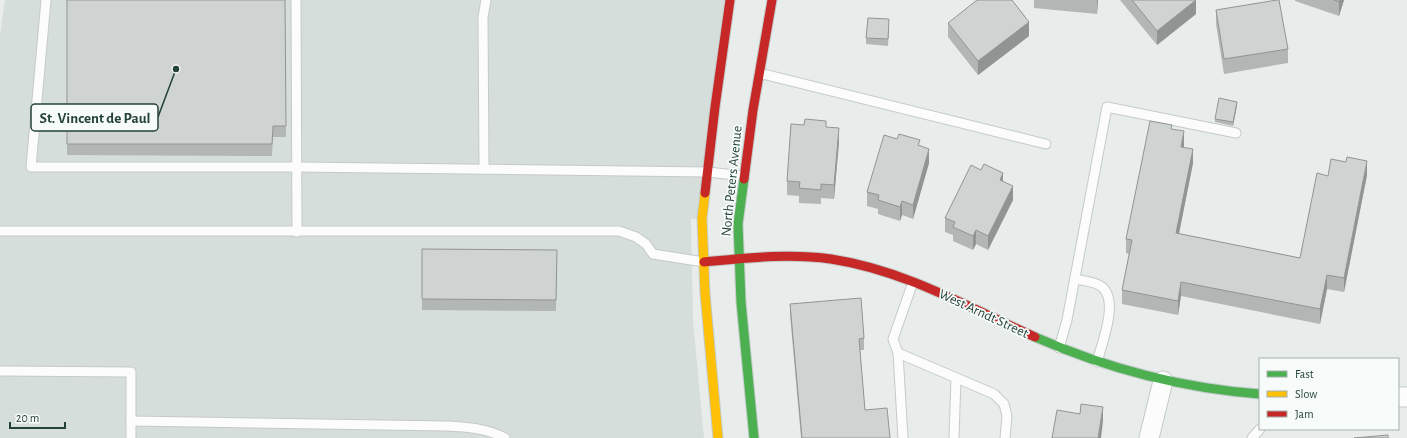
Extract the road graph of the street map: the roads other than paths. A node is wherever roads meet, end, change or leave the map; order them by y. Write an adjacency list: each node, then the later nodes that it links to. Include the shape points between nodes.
1 (46, 0): 9 (lane, via 31,167)
2 (296, 0): 9 (lane)
3 (486, 0): 10 (lane, via 483,17)
4 (730, 0): 11 (main road, North Peters Avenue, via 716,92)
5 (772, 0): 6 (main road, North Peters Avenue)
6 (759, 73): 8 (lane); 12 (main road, North Peters Avenue)
7 (1236, 133): 17 (lane, via 1107,107)
8 (1046, 144)
9 (296, 167): 10 (lane); 14 (lane)
10 (484, 169): 11 (lane)
11 (708, 172): 12 (lane); 16 (main road, North Peters Avenue, via 702,219)
12 (744, 176): 15 (main road, North Peters Avenue, via 738,224)
13 (0, 231): 14 (lane)
14 (296, 232): 16 (lane, via 619,231 641,240 653,254)
15 (739, 258): 16 (main road, West Arndt Street); 18 (main road, West Arndt Street, via 815,257 848,262); 31 (main road, North Peters Avenue)
16 (704, 262): 30 (main road, North Peters Avenue)
17 (1075, 279): 19 (lane); 21 (lane, via 1101,286 1110,302)
18 (913, 282): 19 (main road, West Arndt Street); 20 (lane, via 893,339)
19 (1059, 348): 21 (main road, West Arndt Street)
20 (898, 353): 23 (lane); 32 (lane)
21 (1097, 362): 24 (main road, West Arndt Street)
22 (0, 371): 26 (lane, via 131,372)
23 (956, 378): 33 (lane); 34 (lane, via 994,394 1004,404 1007,416)
24 (1163, 381): 25 (main road, West Arndt Street); 35 (street)
25 (1259, 394)
26 (131, 421): 28 (lane); 29 (lane, via 446,426 482,429)
27 (1259, 430): 36 (lane)
28 (131, 438)
29 (505, 438)
30 (718, 438)
31 (754, 438)
32 (903, 438)
33 (954, 438)
34 (1005, 438)
35 (1149, 438)
36 (1252, 438)

